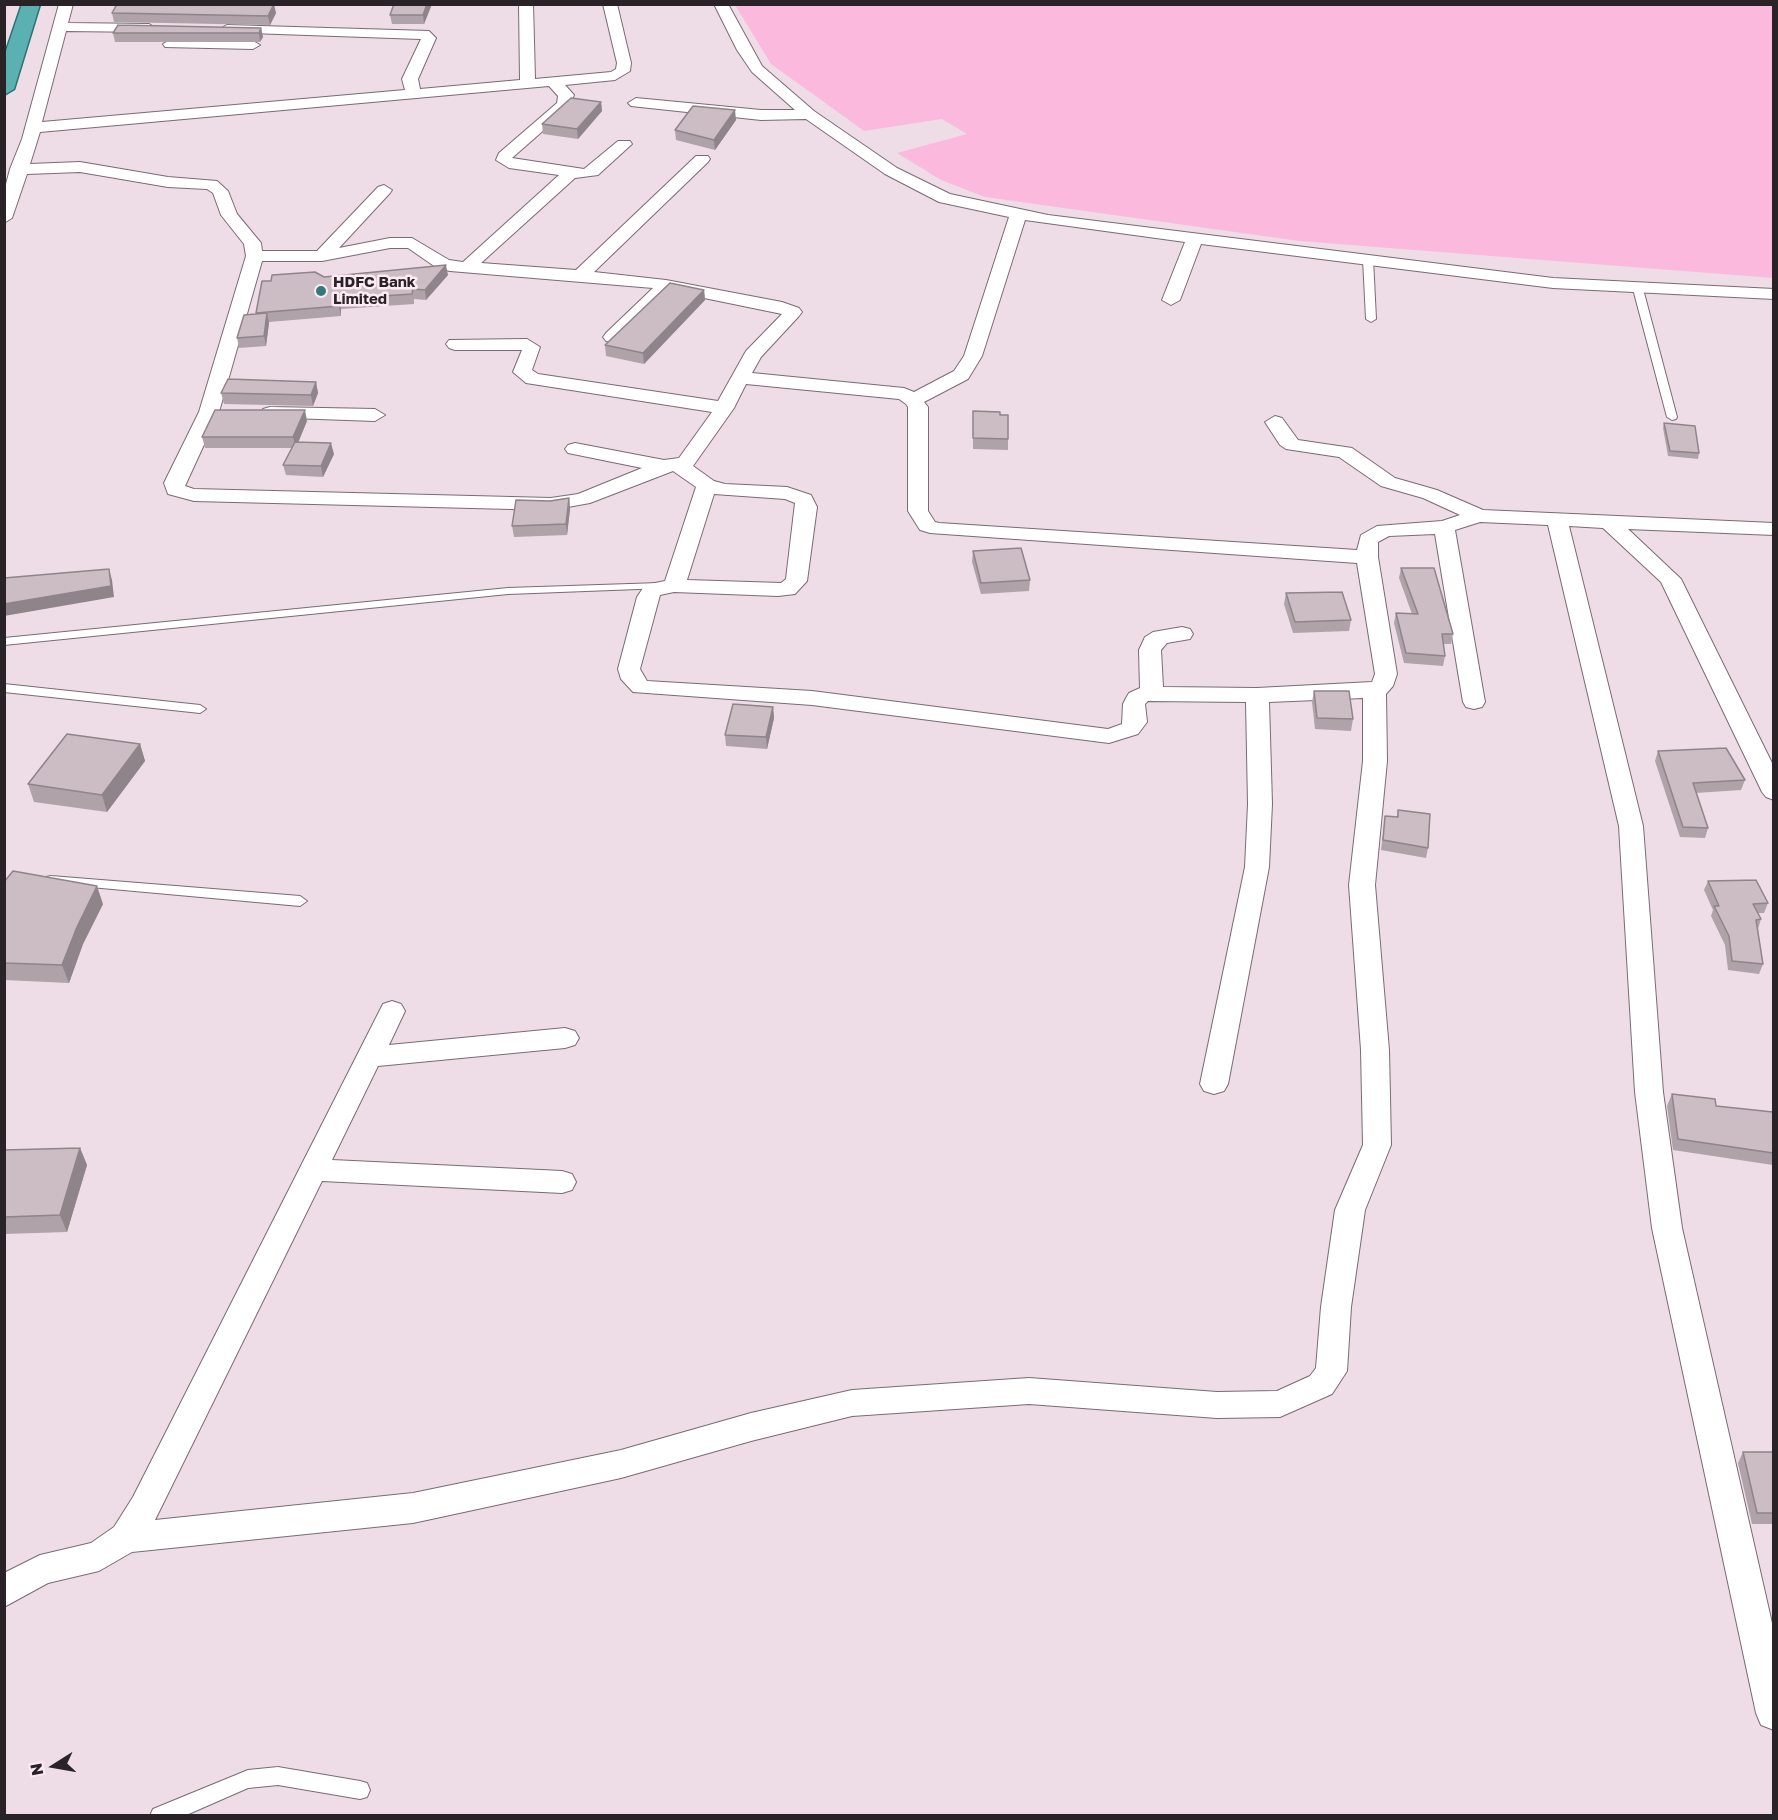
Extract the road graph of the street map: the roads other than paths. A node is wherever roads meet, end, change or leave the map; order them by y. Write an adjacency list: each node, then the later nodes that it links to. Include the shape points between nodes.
1 (31, 4): 15 (highway)
2 (66, 4): 6 (street)
3 (526, 4): 14 (street)
4 (610, 4): 13 (street, via 623,71 595,79)
5 (722, 4): 18 (street, via 757,69)
6 (59, 27): 7 (street); 19 (street)
7 (165, 28)
8 (212, 29): 12 (street, via 413,32 429,38)
9 (170, 44): 10 (street)
10 (263, 46)
11 (321, 47): 12 (street)
12 (424, 47): 16 (street, via 410,79)
13 (553, 82): 14 (street); 23 (street, via 567,95 564,105 504,160)
14 (528, 84): 16 (street)
15 (4, 89)
16 (414, 94): 19 (street)
17 (636, 103): 18 (street, via 761,115)
18 (808, 114): 25 (street, via 916,186 945,198)
19 (32, 128): 22 (street)
20 (624, 144): 23 (street, via 592,172)
21 (702, 159): 34 (street)
22 (18, 169): 26 (street); 28 (street, via 80,167 168,182 211,184 220,191 229,214 252,243)
23 (571, 173): 32 (street)
24 (384, 190): 29 (street)
25 (1018, 215): 27 (street); 43 (street, via 974,356 961,375)
26 (4, 218)
27 (1194, 241): 30 (street); 38 (street)
28 (255, 256): 29 (street); 45 (street)
29 (322, 256): 31 (street, via 403,242 419,246)
30 (1368, 259): 36 (street, via 1553,283); 39 (lane)
31 (443, 264): 32 (street); 33 (street)
32 (467, 267): 34 (street)
33 (425, 270)
34 (580, 276): 35 (street)
35 (666, 285): 40 (street); 42 (street, via 793,312 753,355)
36 (1638, 289): 37 (street); 49 (lane)
37 (1773, 294)
38 (1171, 300)
39 (1371, 319)
40 (612, 337)
41 (455, 344): 44 (street, via 527,345 531,352 522,372 532,379)
42 (741, 378): 43 (street, via 904,394); 44 (street)
43 (913, 400): 59 (street, via 918,407 918,511 927,526)
44 (724, 408): 52 (street, via 691,458)
45 (210, 412): 46 (street); 52 (street, via 174,483 175,490 183,494 551,504 583,499)
46 (233, 412)
47 (257, 412): 48 (street)
48 (375, 415)
49 (1672, 417)
50 (1275, 422): 54 (street, via 1293,445 1345,452 1388,482 1430,494)
51 (575, 449): 52 (street)
52 (671, 466): 53 (street)
53 (707, 485): 60 (street); 60 (street, via 742,492 788,493 804,500 807,507 796,581 787,589 778,590)
54 (1479, 516): 55 (street); 57 (street)
55 (1557, 520): 56 (street); 80 (street, via 1631,826 1649,1092 1667,1228)
56 (1609, 522): 58 (street); 69 (street, via 1670,579)
57 (1444, 527): 59 (street, via 1396,528 1374,533 1368,539); 67 (street)
58 (1773, 529)
59 (1367, 557): 64 (street, via 1386,674 1382,686)
60 (668, 586): 62 (lane, via 508,591); 65 (street, via 652,590 648,597 629,669 632,679 642,687 812,698 1109,736 1130,729 1135,722 1137,698)
61 (1182, 634): 65 (street, via 1154,642 1150,650)
62 (4, 642)
63 (4, 688): 68 (lane)
64 (1374, 691): 66 (street); 78 (street, via 1375,761 1362,885 1375,1050 1377,1144 1350,1210 1331,1371 1321,1385 1280,1404 1217,1405 1029,1391 852,1403 621,1464 414,1508)
65 (1152, 693): 66 (street)
66 (1257, 695): 75 (street, via 1257,867)
67 (1474, 702)
68 (200, 709)
69 (1773, 792)
70 (38, 878): 71 (lane)
71 (300, 901)
72 (392, 1011): 74 (street)
73 (564, 1038): 74 (street)
74 (370, 1057): 76 (street)
75 (1214, 1084)
76 (313, 1170): 77 (street); 78 (street)
77 (562, 1182)
78 (126, 1538): 79 (street, via 99,1556 40,1570)
79 (4, 1592)
80 (1773, 1713)
81 (360, 1790): 82 (lane, via 278,1776 248,1779)
82 (160, 1815)

